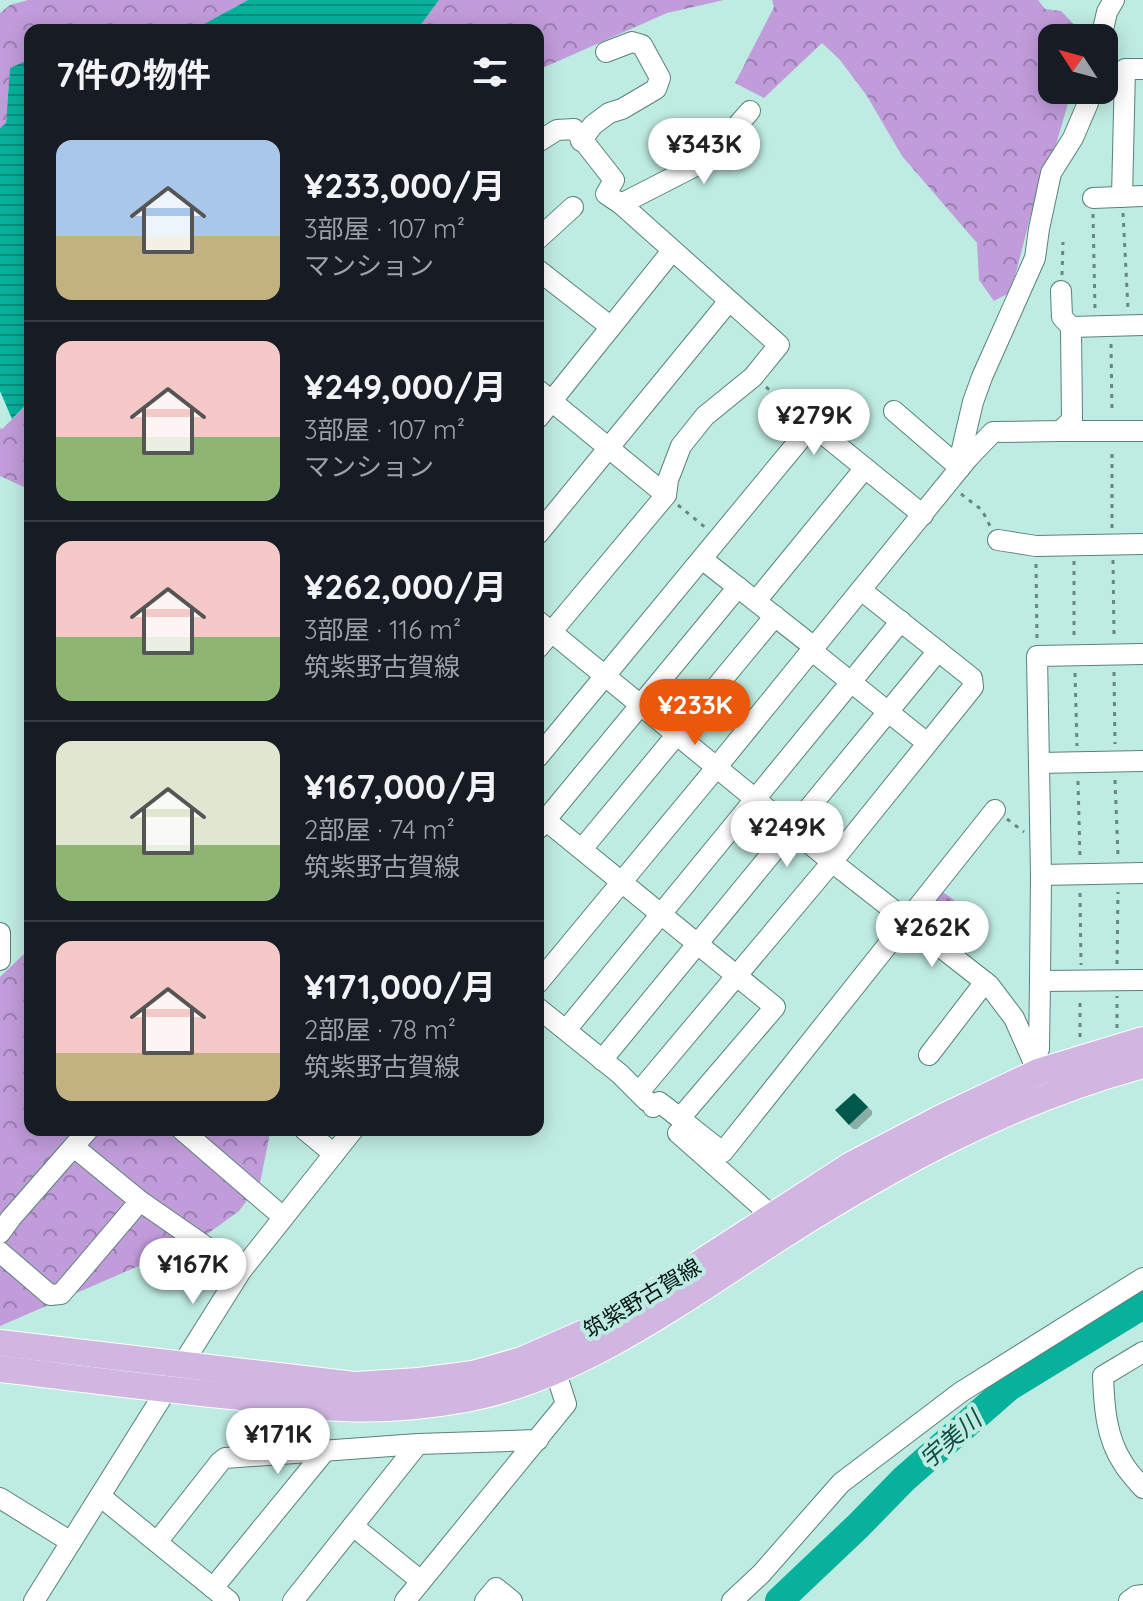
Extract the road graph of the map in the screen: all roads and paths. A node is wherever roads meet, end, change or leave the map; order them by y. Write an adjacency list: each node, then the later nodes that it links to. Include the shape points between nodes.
1 (1114, 0): 2 (street)
2 (1104, 24)
3 (606, 52): 8 (street, via 632,42 642,45 660,78 656,89 609,113)
4 (1143, 69): 9 (street, via 1125,69)
5 (1088, 104): 31 (street, via 1051,173 1035,258 977,390)
6 (750, 111): 11 (street, via 707,160)
7 (544, 138): 8 (street, via 557,130 574,129)
8 (581, 141): 11 (street, via 614,180 606,194)
9 (1133, 197): 10 (street); 19 (path)
10 (1093, 198): 20 (path)
11 (621, 204): 15 (street)
12 (573, 207): 13 (street)
13 (544, 234)
14 (1063, 242): 17 (path)
15 (672, 251): 18 (street); 21 (street)
16 (544, 275): 21 (street)
17 (1061, 291): 22 (street, via 1062,317)
18 (729, 301): 23 (street, via 779,345); 29 (street)
19 (1136, 325): 20 (street)
20 (1095, 326): 22 (street)
21 (611, 327): 24 (street)
22 (1071, 327): 27 (street, via 1072,420)
23 (753, 377): 26 (path); 32 (street, via 705,416 681,446)
24 (545, 396): 29 (street)
25 (894, 411): 31 (street)
26 (812, 425): 30 (street); 35 (street)
27 (1060, 431): 28 (street); 31 (street, via 993,432)
28 (1143, 431)
29 (608, 447): 32 (street); 34 (street)
30 (865, 468): 33 (street); 43 (street)
31 (959, 470): 33 (street); 36 (path)
32 (666, 495): 35 (path); 46 (street)
33 (923, 515): 42 (street)
34 (544, 527)
35 (719, 538): 40 (street)
36 (998, 540): 39 (street)
37 (1143, 544): 38 (street)
38 (1074, 545): 39 (street); 51 (path)
39 (1036, 546): 52 (path)
40 (702, 559): 41 (street); 53 (street)
41 (738, 587): 43 (street); 55 (street)
42 (861, 590): 45 (street); 48 (street)
43 (756, 601): 44 (street)
44 (775, 616): 48 (street); 57 (street)
45 (901, 621): 49 (street); 54 (street)
46 (544, 632)
47 (544, 635): 53 (street)
48 (812, 648): 54 (street); 63 (street)
49 (938, 651): 56 (street); 58 (street, via 972,678 973,687)
50 (1143, 654): 51 (street)
51 (1074, 655): 52 (street); 61 (path)
52 (1037, 656): 62 (street)
53 (604, 676): 55 (street); 59 (street)
54 (851, 683): 56 (street); 64 (street)
55 (641, 706): 57 (street); 66 (street)
56 (887, 712): 58 (street); 68 (street)
57 (676, 735): 63 (street); 70 (street)
58 (927, 743): 71 (street)
59 (544, 750)
60 (1143, 761): 61 (street)
61 (1078, 762): 62 (street); 73 (path)
62 (1039, 763): 69 (street)
63 (716, 768): 64 (street); 75 (street)
64 (755, 800): 68 (street); 76 (street)
65 (995, 810): 69 (path); 77 (street)
66 (544, 818)
67 (544, 823): 70 (street)
68 (791, 829): 71 (street); 79 (street)
69 (1040, 839): 74 (street)
70 (582, 849): 75 (street)
71 (832, 862): 77 (street); 81 (street)
72 (1143, 873): 73 (street)
73 (1080, 874): 74 (street); 86 (path)
74 (1041, 875): 85 (street)
75 (622, 882): 76 (street); 82 (street)
76 (661, 914): 79 (street); 89 (street)
77 (906, 921): 87 (street); 98 (street, via 723,1152)
78 (0, 933): 80 (street)
79 (698, 943): 81 (street); 94 (street)
80 (0, 960)
81 (737, 975): 97 (street); 98 (street, via 775,1007)
82 (544, 976)
83 (1117, 980): 84 (street); 86 (street); 90 (path)
84 (1143, 980)
85 (1040, 981): 86 (street); 96 (street)
86 (1081, 981): 91 (path)
87 (985, 982): 93 (street); 96 (street, via 1014,1018)
88 (544, 1013): 89 (street)
89 (566, 1030): 94 (street)
90 (1117, 1032)
91 (1080, 1037)
92 (1143, 1040): 96 (main road, 筑紫野古賀線)
93 (929, 1055)
94 (602, 1060): 97 (street)
95 (1143, 1065): 116 (main road, 筑紫野古賀線, via 1077,1085 937,1145 639,1327)
96 (1036, 1066): 107 (main road, 筑紫野古賀線, via 851,1165)
97 (646, 1100): 98 (street); 107 (street)
98 (681, 1117)
99 (83, 1136): 103 (street)
100 (189, 1136): 106 (street)
101 (312, 1136): 104 (street)
102 (348, 1136): 104 (street)
103 (74, 1147): 105 (street); 108 (street)
104 (334, 1154): 106 (street)
105 (140, 1201): 109 (street, via 61,1294 50,1295); 110 (street)
106 (283, 1217): 110 (street)
107 (771, 1219): 114 (main road, 筑紫野古賀線, via 609,1322 522,1360 473,1374 355,1385)
108 (0, 1233)
109 (0, 1252)
110 (241, 1271): 114 (street)
111 (1143, 1278): 135 (street, via 961,1392 841,1483)
112 (0, 1343): 114 (main road, 筑紫野古賀線)
113 (1143, 1352): 121 (street, via 1103,1376 1110,1436)
114 (183, 1364): 117 (street)
115 (0, 1369): 117 (main road, 筑紫野古賀線)
116 (555, 1370): 117 (main road, 筑紫野古賀線, via 466,1399 406,1407 343,1408); 118 (street, via 566,1404)
117 (167, 1389): 122 (street)
118 (538, 1440): 119 (street); 127 (street)
119 (418, 1444): 120 (street); 124 (street)
120 (325, 1451): 126 (street, via 225,1458); 128 (street)
121 (1143, 1488)
122 (100, 1496): 125 (street); 126 (street)
123 (0, 1498): 125 (street)
124 (353, 1526): 127 (street); 131 (street)
125 (71, 1542): 130 (street)
126 (157, 1542): 128 (street)
127 (421, 1581): 132 (street)
128 (221, 1594)
129 (1143, 1595): 136 (street)
130 (34, 1601)
131 (293, 1601)
132 (405, 1601)
133 (485, 1601): 134 (street, via 496,1588)
134 (512, 1601)
135 (732, 1601)
136 (1129, 1601)

